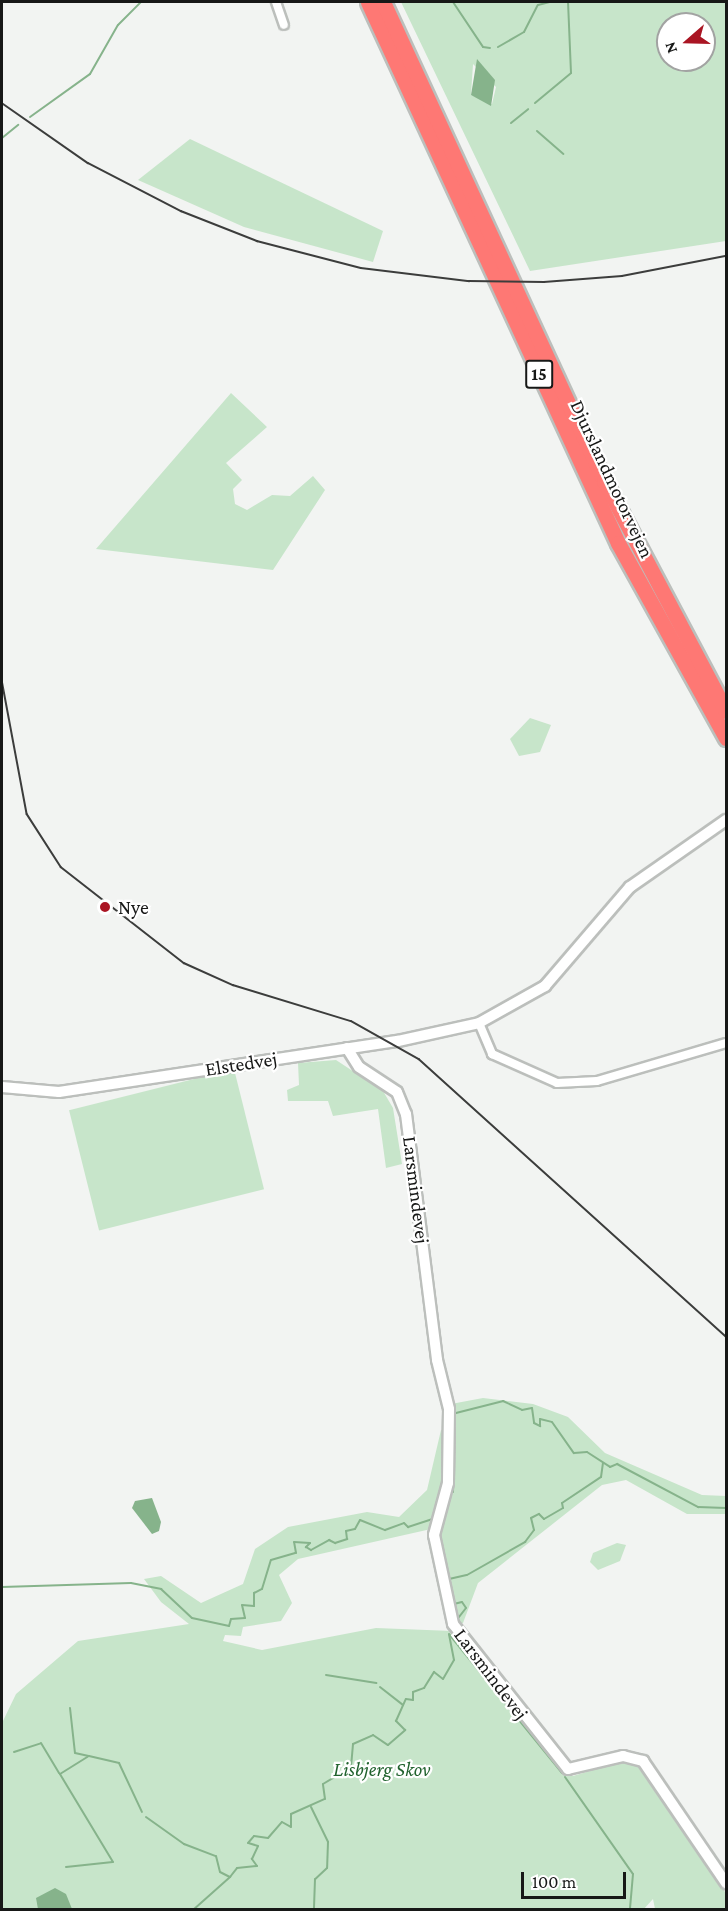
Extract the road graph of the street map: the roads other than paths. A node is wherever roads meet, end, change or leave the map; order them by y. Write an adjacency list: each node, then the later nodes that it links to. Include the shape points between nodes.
1 (276, 2): 4 (street)
2 (368, 2): 6 (highway, Djurslandmotorvejen / 15, via 605,516)
3 (382, 2): 5 (highway, Djurslandmotorvejen / 15, via 604,481)
4 (284, 25)
5 (726, 711)
6 (726, 738)
7 (726, 820): 8 (street, Elstedvej, via 630,887 545,986)
8 (479, 1023): 9 (street, via 492,1054 557,1083 597,1081); 10 (street, Elstedvej)
9 (726, 1043)
10 (347, 1048): 11 (street, Elstedvej, via 59,1092); 12 (street, Larsmindevej, via 359,1067 397,1092 406,1114 437,1360 449,1409 448,1483 434,1535 453,1624 568,1769 623,1756 643,1761)
11 (2, 1087)
12 (726, 1883)

